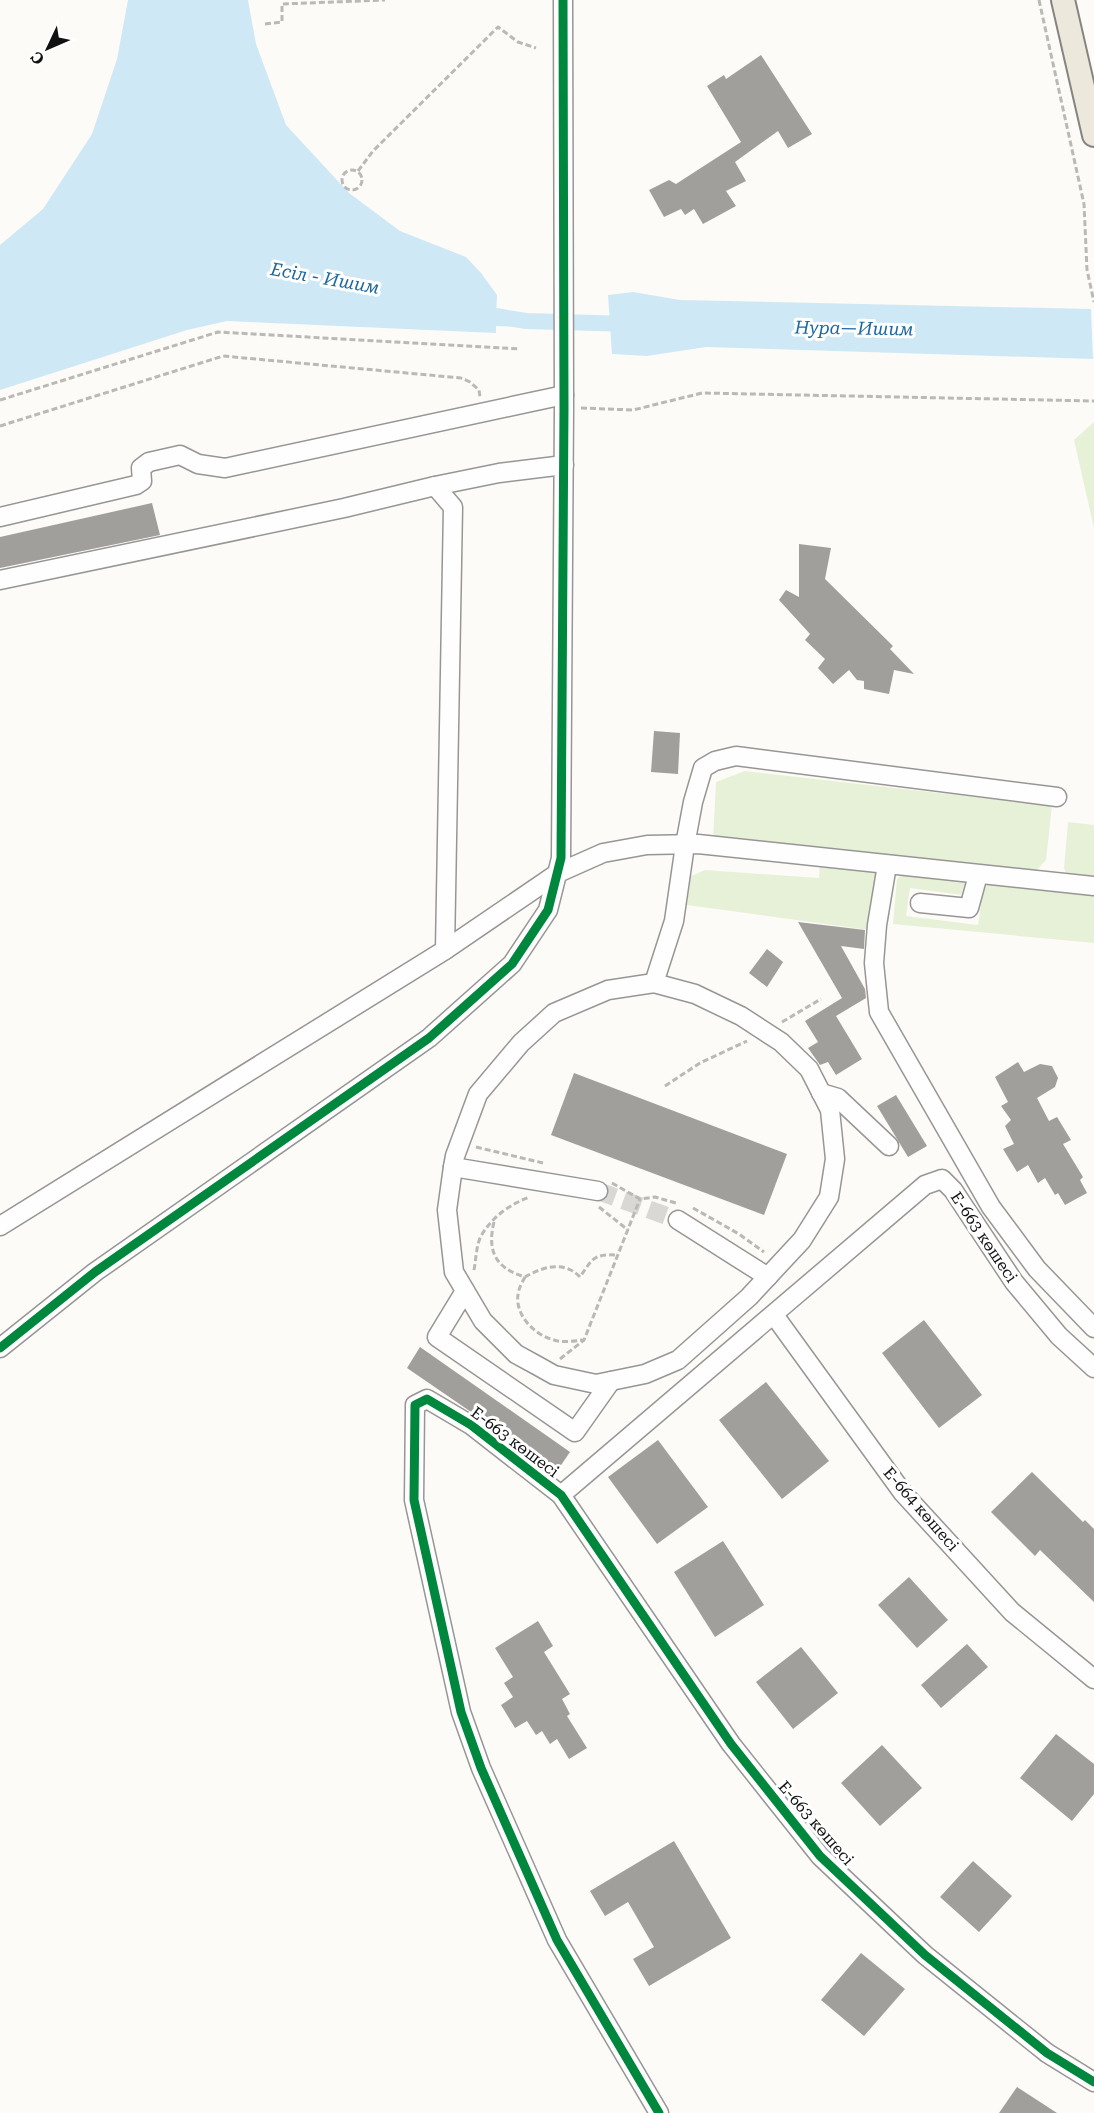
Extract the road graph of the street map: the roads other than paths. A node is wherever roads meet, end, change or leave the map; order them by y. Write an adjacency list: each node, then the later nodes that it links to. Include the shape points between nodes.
1 (563, 0): 4 (street)
2 (1063, 0): 3 (main road)
3 (1094, 135)
4 (564, 401): 5 (street); 7 (street, via 482,412 225,468 198,464 180,454 148,462 141,468 142,481 136,485)
5 (564, 465): 6 (street); 12 (street)
6 (435, 486): 8 (street); 16 (street, via 453,507)
7 (0, 517)
8 (0, 580)
9 (1058, 797): 10 (street, via 736,756 703,768)
10 (685, 845): 11 (street); 12 (street, via 646,844 603,853); 17 (street, via 674,921)
11 (887, 865): 13 (street); 27 (street, via 874,963 879,1012 991,1207 1038,1269)
12 (558, 873): 16 (street); 28 (street, via 548,910 512,964 429,1038 95,1272)
13 (978, 875): 14 (street); 15 (street, via 969,908)
14 (1094, 886)
15 (920, 903)
16 (445, 950): 23 (street)
17 (654, 983): 18 (street, via 695,994 766,1032 808,1069); 20 (street, via 608,990 554,1013 521,1043 478,1094)
18 (822, 1093): 19 (street, via 838,1098); 24 (street, via 830,1110 835,1159 829,1197 802,1240)
19 (889, 1146)
20 (453, 1167): 21 (street); 25 (street, via 447,1210 454,1272)
21 (601, 1192)
22 (678, 1220): 24 (street)
23 (0, 1226)
24 (774, 1271): 30 (street, via 678,1360 645,1374)
25 (467, 1294): 30 (street, via 483,1321 516,1354 555,1375 596,1383); 30 (street, via 437,1337 575,1432)
26 (774, 1315): 29 (street, Е-663 көшесі, via 925,1185 942,1179 1014,1282 1059,1336); 31 (street, Е-663 көшесі); 32 (street, Е-664 көшесі, via 903,1493 1012,1612)
27 (1094, 1328)
28 (0, 1348)
29 (1094, 1368)
30 (611, 1381)
31 (561, 1495): 33 (street, Е-663 көшесі, via 731,1744 820,1856 925,1955 1047,2053); 34 (street, Е-663 көшесі, via 471,1425 427,1400 415,1405 414,1500 461,1712 557,1940)
32 (1094, 1679)
33 (1094, 2082)
34 (658, 2113)

